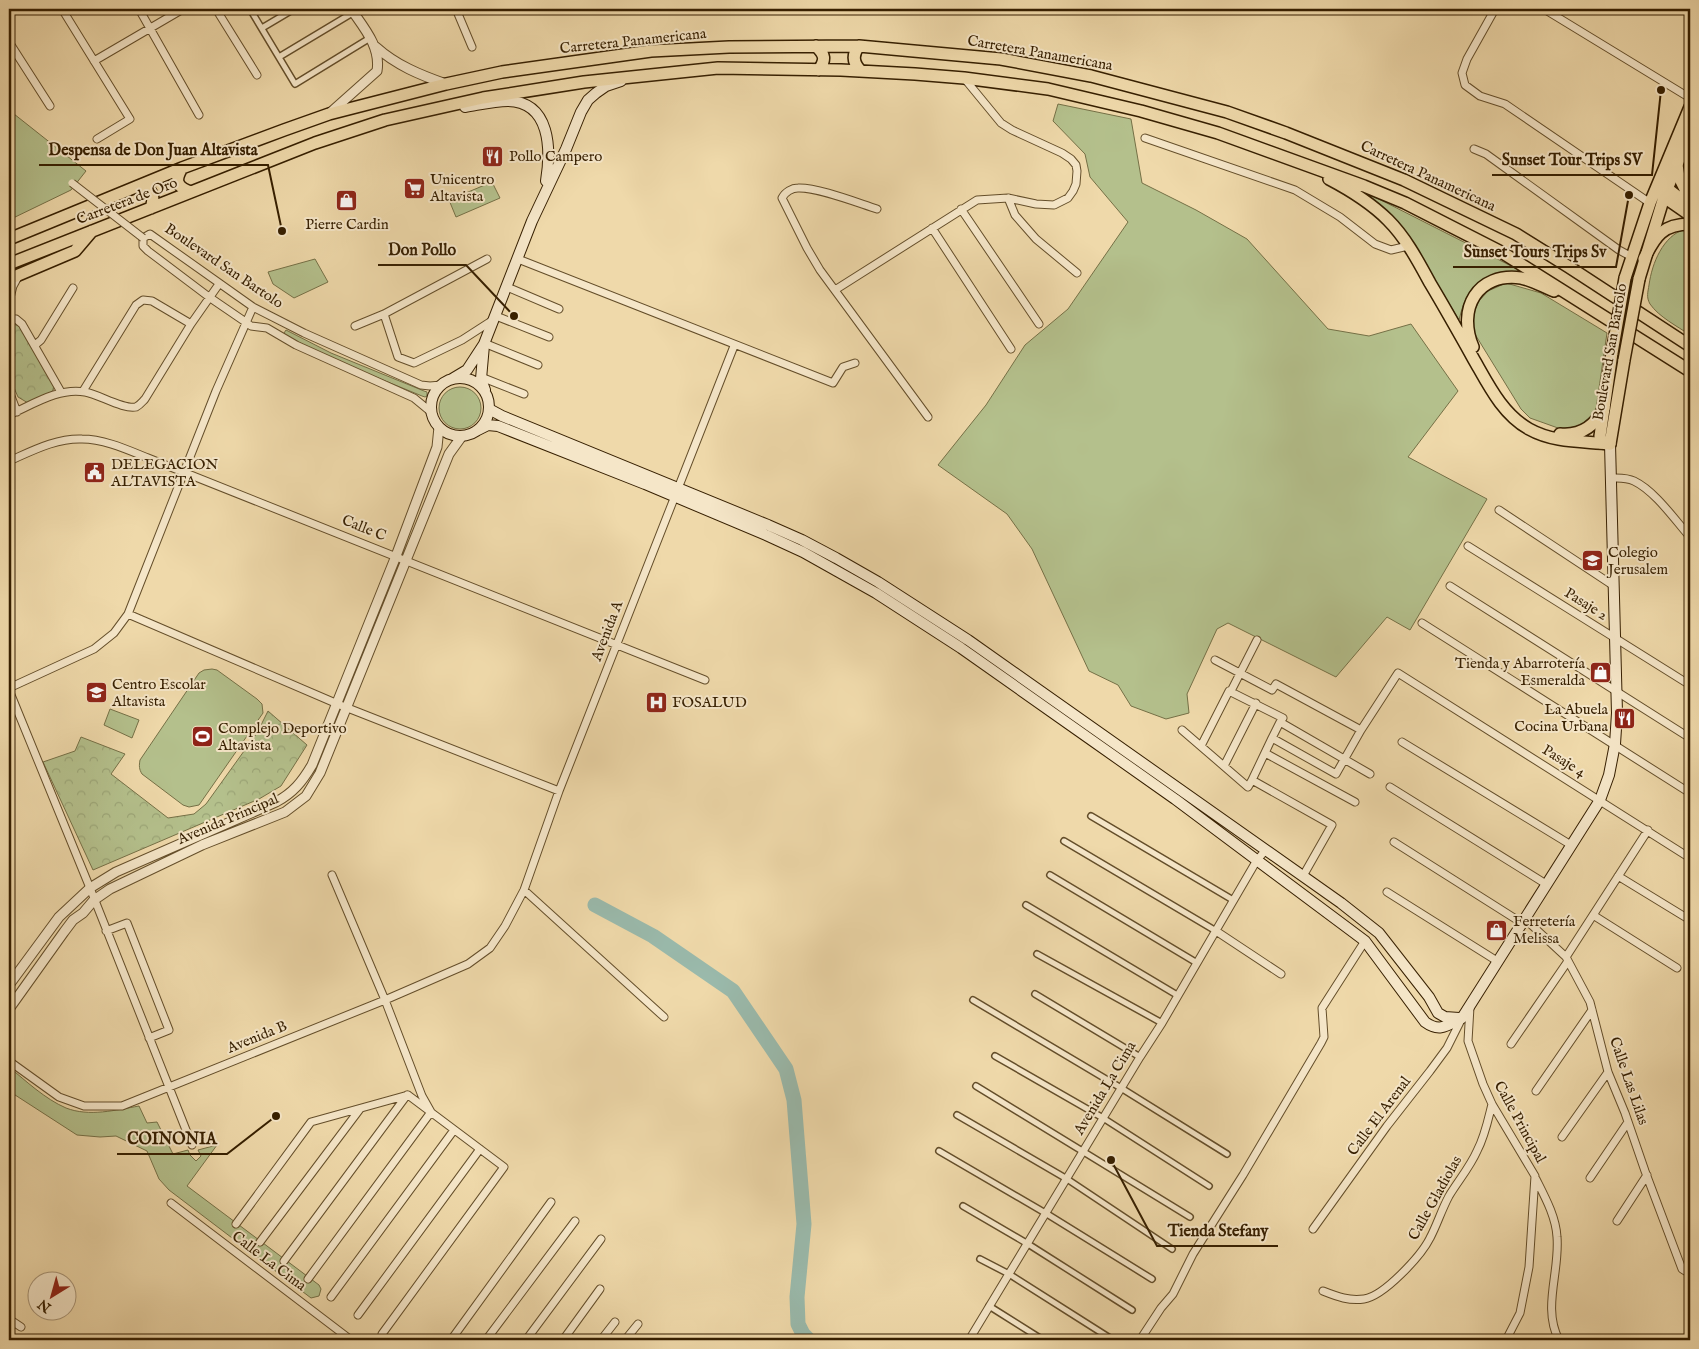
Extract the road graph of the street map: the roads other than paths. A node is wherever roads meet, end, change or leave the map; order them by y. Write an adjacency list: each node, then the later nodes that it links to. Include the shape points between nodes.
1 (62, 9): 19 (street)
2 (139, 9): 11 (street)
3 (183, 9): 11 (street)
4 (216, 9): 23 (street)
5 (250, 9): 12 (street)
6 (294, 9): 12 (street)
7 (456, 9): 17 (street)
8 (1495, 9): 48 (street, via 1462,73 1465,85 1480,96 1505,104)
9 (1544, 9): 26 (street)
10 (355, 10): 14 (street); 18 (street)
11 (151, 28): 19 (street); 31 (street)
12 (262, 28): 18 (street)
13 (9, 42): 27 (street)
14 (372, 42): 18 (street, via 295,84); 25 (street, via 386,56 418,74); 29 (street, via 379,60 377,72)
15 (816, 46): 16 (main road, Carretera Panamericana); 20 (main road, via 825,61); 25 (main road, Carretera Panamericana, via 651,51 502,72)
16 (859, 46): 21 (main road, via 854,61); 32 (main road, Carretera Panamericana, via 1001,59 1091,76 1218,109)
17 (472, 47)
18 (279, 57)
19 (94, 61): 35 (street, via 130,119)
20 (819, 70): 21 (main road); 22 (main road, via 718,68)
21 (860, 71): 24 (main road)
22 (661, 73): 30 (main road, via 549,87); 45 (main road, via 617,82 588,100)
23 (257, 75)
24 (964, 78): 37 (main road, via 1048,89 1105,102 1182,122); 46 (street, via 1001,123 1062,152 1076,164 1076,184 1062,203 1036,204)
25 (446, 84): 29 (main road, Carretera Panamericana)
26 (1690, 98)
27 (50, 106)
28 (1690, 106): 43 (main road)
29 (329, 114): 40 (main road, Carretera de Oro)
30 (407, 114): 44 (main road, Carretera de Oro, via 315,143); 45 (main road, via 508,101 529,108 548,135 549,160)
31 (199, 115)
32 (1274, 129): 37 (main road); 91 (main road, Carretera Panamericana, via 1404,180 1516,234)
33 (1690, 132): 39 (main road)
34 (1145, 138): 59 (street, via 1295,190 1340,217 1375,244 1391,250)
35 (97, 139)
36 (1474, 149): 60 (street, via 1486,154)
37 (1269, 151): 38 (main road)
38 (1281, 155): 59 (main road, via 1363,199 1388,219); 75 (main road, via 1364,186 1441,221 1503,253)
39 (1678, 165): 43 (main road); 47 (main road, via 1679,177)
40 (182, 168): 42 (main road, Carretera de Oro); 44 (main road, via 178,174 179,185)
41 (72, 184): 57 (street, bridge)
42 (130, 189): 50 (main road, via 142,185 148,188 154,197); 58 (main road, Carretera de Oro)
43 (1661, 190): 48 (main road, Boulevard San Bartolo); 49 (main road); 53 (main road); 63 (main road, Boulevard San Bartolo)
44 (191, 192): 50 (main road, Carretera de Oro)
45 (544, 192): 62 (main road)
46 (1008, 198): 52 (street, via 977,200); 65 (street, via 1015,215 1036,239)
47 (1690, 199)
48 (1650, 203): 60 (main road, Boulevard San Bartolo)
49 (1690, 206)
50 (150, 208): 56 (main road, Carretera de Oro)
51 (877, 209): 71 (street, via 797,188 783,195 807,248)
52 (961, 209): 55 (street); 83 (street)
53 (1690, 215)
54 (1690, 224): 63 (main road, via 1662,231 1653,240)
55 (932, 228): 71 (street); 92 (street)
56 (95, 229): 64 (main road, Carretera de Oro); 66 (main road, via 75,252)
57 (143, 238): 68 (street, Boulevard San Bartolo, via 150,234); 72 (street, Boulevard San Bartolo, via 143,246 148,251)
58 (9, 239)
59 (1408, 246): 114 (main road, via 1485,379 1509,413 1548,438)
60 (1632, 257): 104 (main road, Boulevard San Bartolo, bridge, via 1625,278)
61 (487, 259): 77 (street)
62 (518, 259): 69 (main road); 90 (street)
63 (1644, 259): 114 (main road, Boulevard San Bartolo, bridge)
64 (9, 264)
65 (1077, 273)
66 (20, 274): 67 (main road); 73 (street)
67 (9, 279)
68 (218, 284): 72 (street); 74 (street, Boulevard San Bartolo)
69 (507, 287): 76 (street); 78 (main road)
70 (73, 288): 89 (street)
71 (835, 290): 109 (street)
72 (209, 297): 80 (street, Boulevard San Bartolo); 81 (street)
73 (9, 304): 79 (street)
74 (253, 307): 80 (street); 82 (street, Boulevard San Bartolo)
75 (1592, 308): 95 (main road); 112 (main road, via 1531,281 1510,278 1494,280 1479,289 1467,312 1472,345 1510,405 1538,428)
76 (559, 309)
77 (384, 314): 84 (street); 87 (street, via 398,357 414,363)
78 (495, 317): 86 (street); 87 (street); 88 (main road)
79 (10, 318): 89 (street, via 22,324)
80 (247, 323): 85 (street, Boulevard San Bartolo, via 267,328); 116 (street)
81 (190, 324): 101 (street, via 139,406 124,406); 101 (street, via 152,301 143,300 136,305)
82 (284, 324): 85 (street); 98 (street, Boulevard San Bartolo, via 421,384)
83 (1039, 324)
84 (355, 326)
85 (277, 335): 107 (street, Boulevard San Bartolo, via 414,398)
86 (549, 337)
87 (462, 340): 88 (street)
88 (485, 341): 94 (street); 96 (main road); 97 (main road, via 467,370)
89 (35, 345): 100 (street)
90 (734, 346): 93 (street, via 833,383 843,367); 118 (street, Avenida A)
91 (1690, 346)
92 (1011, 349)
93 (855, 362)
94 (538, 365)
95 (1690, 371)
96 (481, 376): 102 (street); 103 (main road)
97 (452, 379): 98 (main road); 103 (main road, via 471,380)
98 (441, 385): 107 (main road, via 433,396)
99 (9, 391): 106 (street)
100 (61, 392): 101 (street); 106 (street)
101 (83, 392)
102 (524, 394)
103 (486, 395): 105 (main road)
104 (1604, 408): 112 (main road, via 1597,421); 114 (main road, Boulevard San Bartolo)
105 (489, 409): 111 (main road, via 485,422); 118 (main road)
106 (17, 412): 108 (street)
107 (431, 412): 110 (main road)
108 (9, 415)
109 (928, 417)
110 (439, 427): 113 (main road); 122 (street, Avenida Principal, via 437,447)
111 (476, 431): 113 (main road); 118 (main road, via 488,424 498,426)
112 (1570, 435): 114 (main road)
113 (462, 436): 123 (street, Avenida Principal, via 449,454)
114 (1605, 440): 117 (main road, Boulevard San Bartolo)
115 (9, 461): 116 (street, Calle C, via 54,443 83,438 107,443)
116 (184, 472): 122 (street, Calle C); 126 (street)
117 (1610, 478): 120 (street, via 1626,478 1640,484); 125 (main road, Boulevard San Bartolo)
118 (676, 493): 130 (street, Avenida A); 164 (main road, via 802,540 878,582 1095,728); 166 (main road, via 803,552 876,593 961,648)
119 (1498, 510): 125 (street)
120 (1690, 537)
121 (1468, 546): 128 (street, Pasaje 2)
122 (396, 556): 123 (street, Calle C); 138 (street, Avenida Principal)
123 (406, 560): 130 (street, Calle C); 140 (street, Avenida Principal)
124 (1450, 586): 137 (street)
125 (1614, 586): 128 (main road, Boulevard San Bartolo)
126 (128, 614): 135 (street, via 114,633 94,649); 138 (street)
127 (1422, 624): 147 (street)
128 (1616, 639): 134 (street, Pasaje 2); 137 (main road, Boulevard San Bartolo)
129 (1257, 640): 132 (street)
130 (617, 644): 133 (street, Calle C); 155 (street, Avenida A)
131 (1215, 660): 132 (street)
132 (1240, 673): 136 (street); 143 (street, via 1272,690 1276,684)
133 (704, 680)
134 (1690, 685)
135 (9, 689): 172 (street)
136 (1231, 691): 139 (street); 148 (street)
137 (1618, 693): 145 (street); 147 (main road, Boulevard San Bartolo)
138 (336, 702): 140 (street); 172 (street, Avenida Principal, via 312,765 287,796 116,872)
139 (1256, 703): 141 (street, via 1283,718); 151 (street)
140 (347, 707): 155 (street); 175 (street, Avenida Principal, via 320,772 306,796 296,805 186,853 110,889)
141 (1280, 722): 144 (street); 150 (street)
142 (1182, 730): 148 (street)
143 (1361, 730): 150 (street); 157 (street, Pasaje 4, via 1398,673)
144 (1272, 738): 149 (street); 150 (street, via 1336,774)
145 (1690, 738)
146 (1402, 742): 163 (street)
147 (1615, 744): 156 (street); 157 (main road, Boulevard San Bartolo)
148 (1201, 746): 151 (street)
149 (1265, 753): 153 (street); 158 (street)
150 (1344, 759): 152 (street)
151 (1224, 766): 153 (street, via 1248,787)
152 (1370, 774)
153 (1252, 780): 169 (street, via 1332,825)
154 (1390, 787): 171 (street)
155 (559, 792): 173 (street, Avenida A)
156 (1690, 792)
157 (1600, 800): 160 (street, Pasaje 4); 163 (main road, Boulevard San Bartolo)
158 (1355, 802)
159 (1091, 816): 176 (street)
160 (1648, 830): 165 (street, Pasaje 4); 170 (street)
161 (1064, 841): 183 (street)
162 (1394, 842): 179 (street, Calle Las Lilas)
163 (1570, 845): 171 (main road, Boulevard San Bartolo)
164 (1265, 851): 166 (street, Avenida La Cima); 169 (main road)
165 (1690, 858)
166 (1257, 860): 176 (street, Avenida La Cima); 184 (main road)
167 (332, 875): 194 (street)
168 (1050, 875): 188 (street)
169 (1303, 876): 200 (main road, via 1379,933 1438,1013)
170 (1618, 876): 178 (street); 180 (street)
171 (1546, 884): 179 (main road, Boulevard San Bartolo)
172 (90, 888): 175 (street); 191 (street, Avenida Principal, via 59,917)
173 (524, 890): 181 (street, Avenida A); 199 (street)
174 (1387, 892): 187 (street)
175 (94, 900): 182 (street); 197 (street, Avenida Principal, via 73,920)
176 (1233, 900): 183 (street, Avenida La Cima)
177 (1026, 905): 193 (street)
178 (1594, 915): 186 (street); 189 (street)
179 (1523, 920): 186 (street, Calle Las Lilas); 187 (main road, Boulevard San Bartolo)
180 (1690, 920)
181 (505, 926): 194 (street, Avenida B, via 490,948 468,964)
182 (106, 931): 202 (street); 202 (street, via 127,923 169,1030)
183 (1216, 931): 188 (street, Avenida La Cima); 190 (street)
184 (1365, 941): 200 (main road, via 1425,1022 1433,1028); 261 (street, via 1322,1008 1324,1037 1321,1043)
185 (1037, 954): 201 (street)
186 (1567, 959): 198 (street, Calle Las Lilas); 203 (street)
187 (1497, 961): 196 (main road, Boulevard San Bartolo)
188 (1197, 963): 193 (street, Avenida La Cima)
189 (1677, 968)
190 (1281, 974)
191 (9, 985)
192 (1035, 994): 205 (street)
193 (1177, 996): 201 (street, Avenida La Cima)
194 (385, 1000): 209 (street, Avenida B); 215 (street)
195 (973, 1000): 210 (street)
196 (1470, 1006): 200 (main road, Boulevard San Bartolo); 213 (street, Calle Principal, via 1468,1041)
197 (9, 1009)
198 (1592, 1010): 207 (street, Calle Las Lilas); 211 (street)
199 (664, 1017)
200 (1462, 1018): 239 (street, Calle El Arenal, via 1447,1048)
201 (1162, 1024): 205 (street, Avenida La Cima)
202 (149, 1038): 209 (street)
203 (1511, 1044)
204 (995, 1056): 217 (street)
205 (1140, 1056): 210 (street, Avenida La Cima)
206 (9, 1061): 209 (street, Avenida B, via 58,1097 84,1106 122,1106)
207 (1608, 1072): 218 (street, Calle Las Lilas); 220 (street)
208 (976, 1086): 224 (street)
209 (169, 1087): 221 (street)
210 (1121, 1088): 217 (street, Avenida La Cima); 225 (street)
211 (1536, 1090)
212 (408, 1095): 214 (street); 215 (street); 245 (street)
213 (1492, 1104): 226 (street, Calle Principal); 251 (street, Calle Gladiolas, via 1477,1152 1439,1214 1422,1252 1406,1270 1366,1299 1344,1299)
214 (360, 1108): 238 (street, via 311,1122); 241 (street)
215 (431, 1112): 219 (street); 248 (street)
216 (957, 1115): 229 (street)
217 (1102, 1118): 224 (street, Avenida La Cima); 230 (street)
218 (1628, 1122): 227 (street, Calle Las Lilas); 228 (street)
219 (454, 1130): 222 (street); 252 (street)
220 (1562, 1137)
221 (192, 1145)
222 (480, 1149): 255 (street); 260 (street, via 504,1167)
223 (940, 1151): 234 (street)
224 (1083, 1152): 229 (street, Avenida La Cima); 235 (street)
225 (1227, 1154)
226 (1535, 1176): 273 (street, Calle Principal, via 1529,1267 1520,1313); 274 (street, via 1550,1209 1557,1236 1551,1305 1554,1330)
227 (1647, 1176): 237 (street); 246 (street, Calle Las Lilas)
228 (1590, 1178)
229 (1068, 1179): 234 (street, Avenida La Cima); 243 (street)
230 (1209, 1186)
231 (551, 1202): 263 (street)
232 (171, 1203): 262 (street, Calle La Cima)
233 (963, 1206): 242 (street)
234 (1047, 1214): 242 (street, Avenida La Cima); 249 (street)
235 (1190, 1217)
236 (575, 1221): 264 (street)
237 (1617, 1221)
238 (236, 1224)
239 (1312, 1228)
240 (601, 1239): 265 (street)
241 (260, 1242)
242 (1028, 1244): 247 (street, Avenida La Cima); 254 (street)
243 (1172, 1248)
244 (980, 1259): 247 (street)
245 (284, 1261)
246 (1687, 1271)
247 (1009, 1274): 253 (street, Avenida La Cima); 271 (street)
248 (308, 1278)
249 (1152, 1279)
250 (600, 1289): 266 (street)
251 (1324, 1291)
252 (331, 1297)
253 (990, 1306): 269 (street, Avenida La Cima); 270 (street)
254 (1132, 1310)
255 (358, 1315)
256 (9, 1319): 259 (street)
257 (615, 1322): 267 (street)
258 (638, 1324): 268 (street)
259 (20, 1327)
260 (382, 1334)
261 (1146, 1337): 272 (street)
262 (351, 1340)
263 (450, 1340)
264 (486, 1340)
265 (526, 1340)
266 (563, 1340)
267 (601, 1340)
268 (625, 1340)
269 (970, 1340)
270 (1043, 1340)
271 (1112, 1340)
272 (1140, 1340)
273 (1506, 1340)
274 (1559, 1340)

